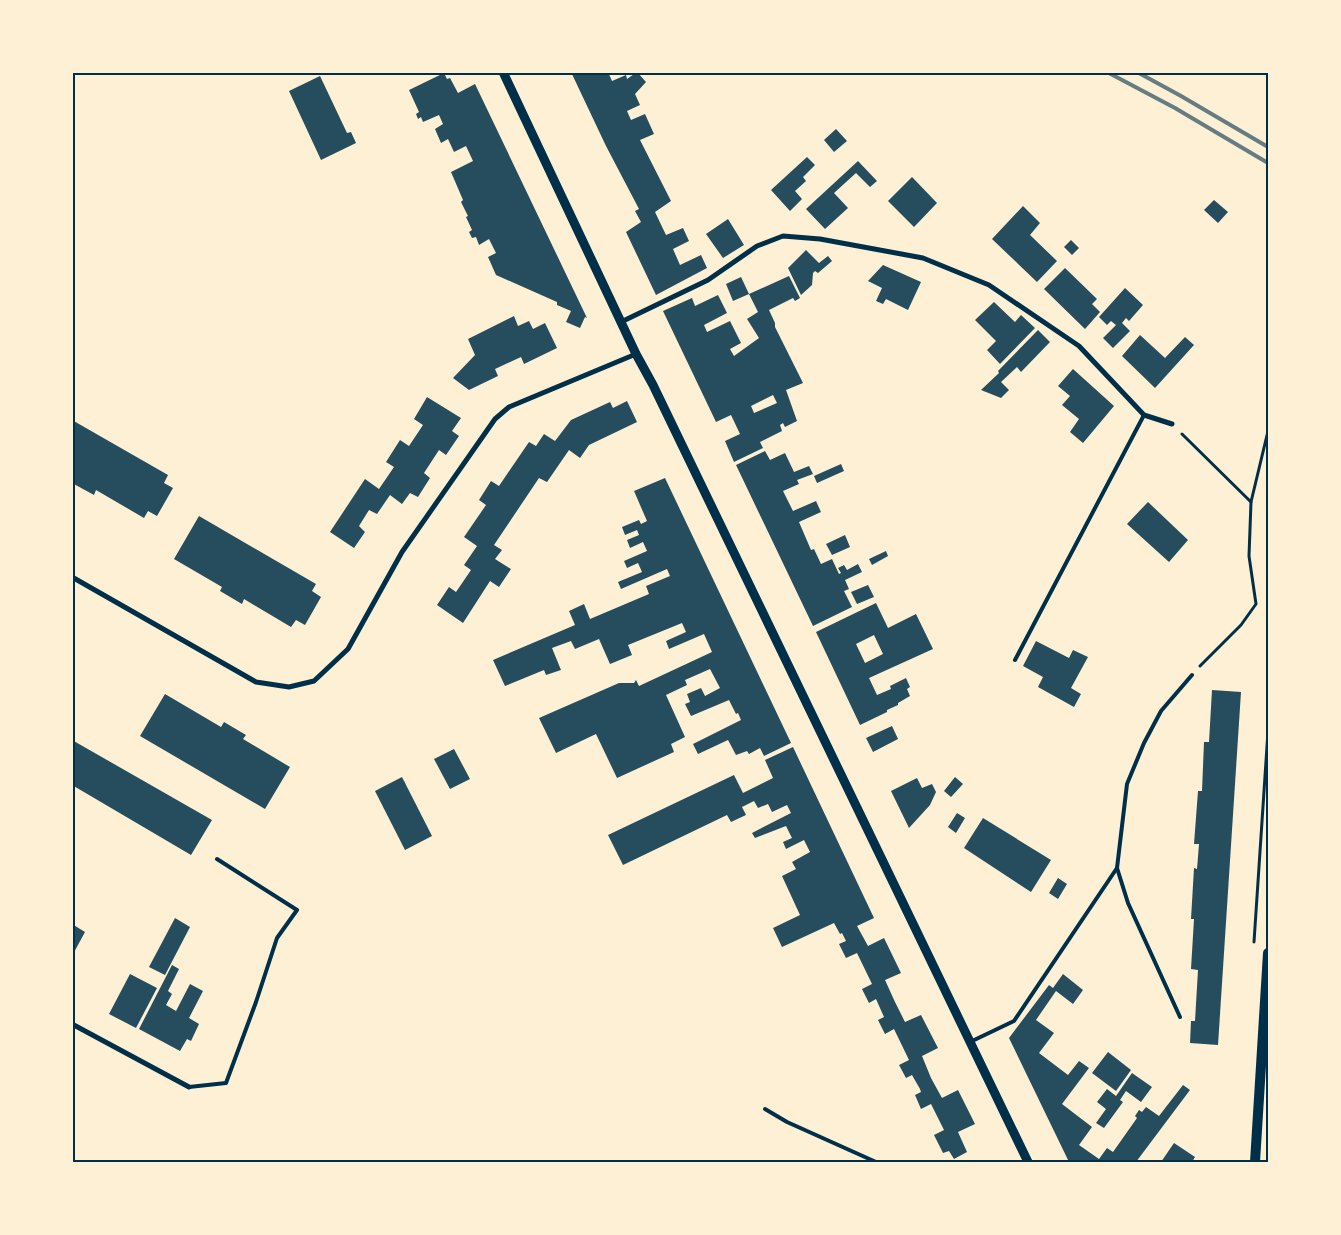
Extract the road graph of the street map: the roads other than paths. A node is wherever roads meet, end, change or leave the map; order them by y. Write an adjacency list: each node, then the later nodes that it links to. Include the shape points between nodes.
1 (503, 72): 2 (street)
2 (621, 322): 3 (street); 4 (street, via 708,280 757,246 783,236 820,239 923,258 989,285 1079,346)
3 (636, 354): 6 (street, via 509,407 496,419 402,552 348,649 314,681 290,687 256,682); 14 (street)
4 (1144, 415): 5 (street); 7 (lane)
5 (1172, 424)
6 (72, 577)
7 (1015, 660)
8 (1192, 675): 10 (lane, via 1161,711 1127,784)
9 (217, 859): 15 (lane, via 297,910 277,938 226,1083)
10 (1117, 868): 12 (lane, via 1128,904); 14 (lane, via 1014,1020)
11 (1268, 953): 19 (main road)
12 (1180, 1017)
13 (72, 1024): 15 (street)
14 (970, 1042): 18 (street)
15 (189, 1087)
16 (765, 1110): 17 (lane)
17 (876, 1162)
18 (1028, 1162)
19 (1256, 1162)

